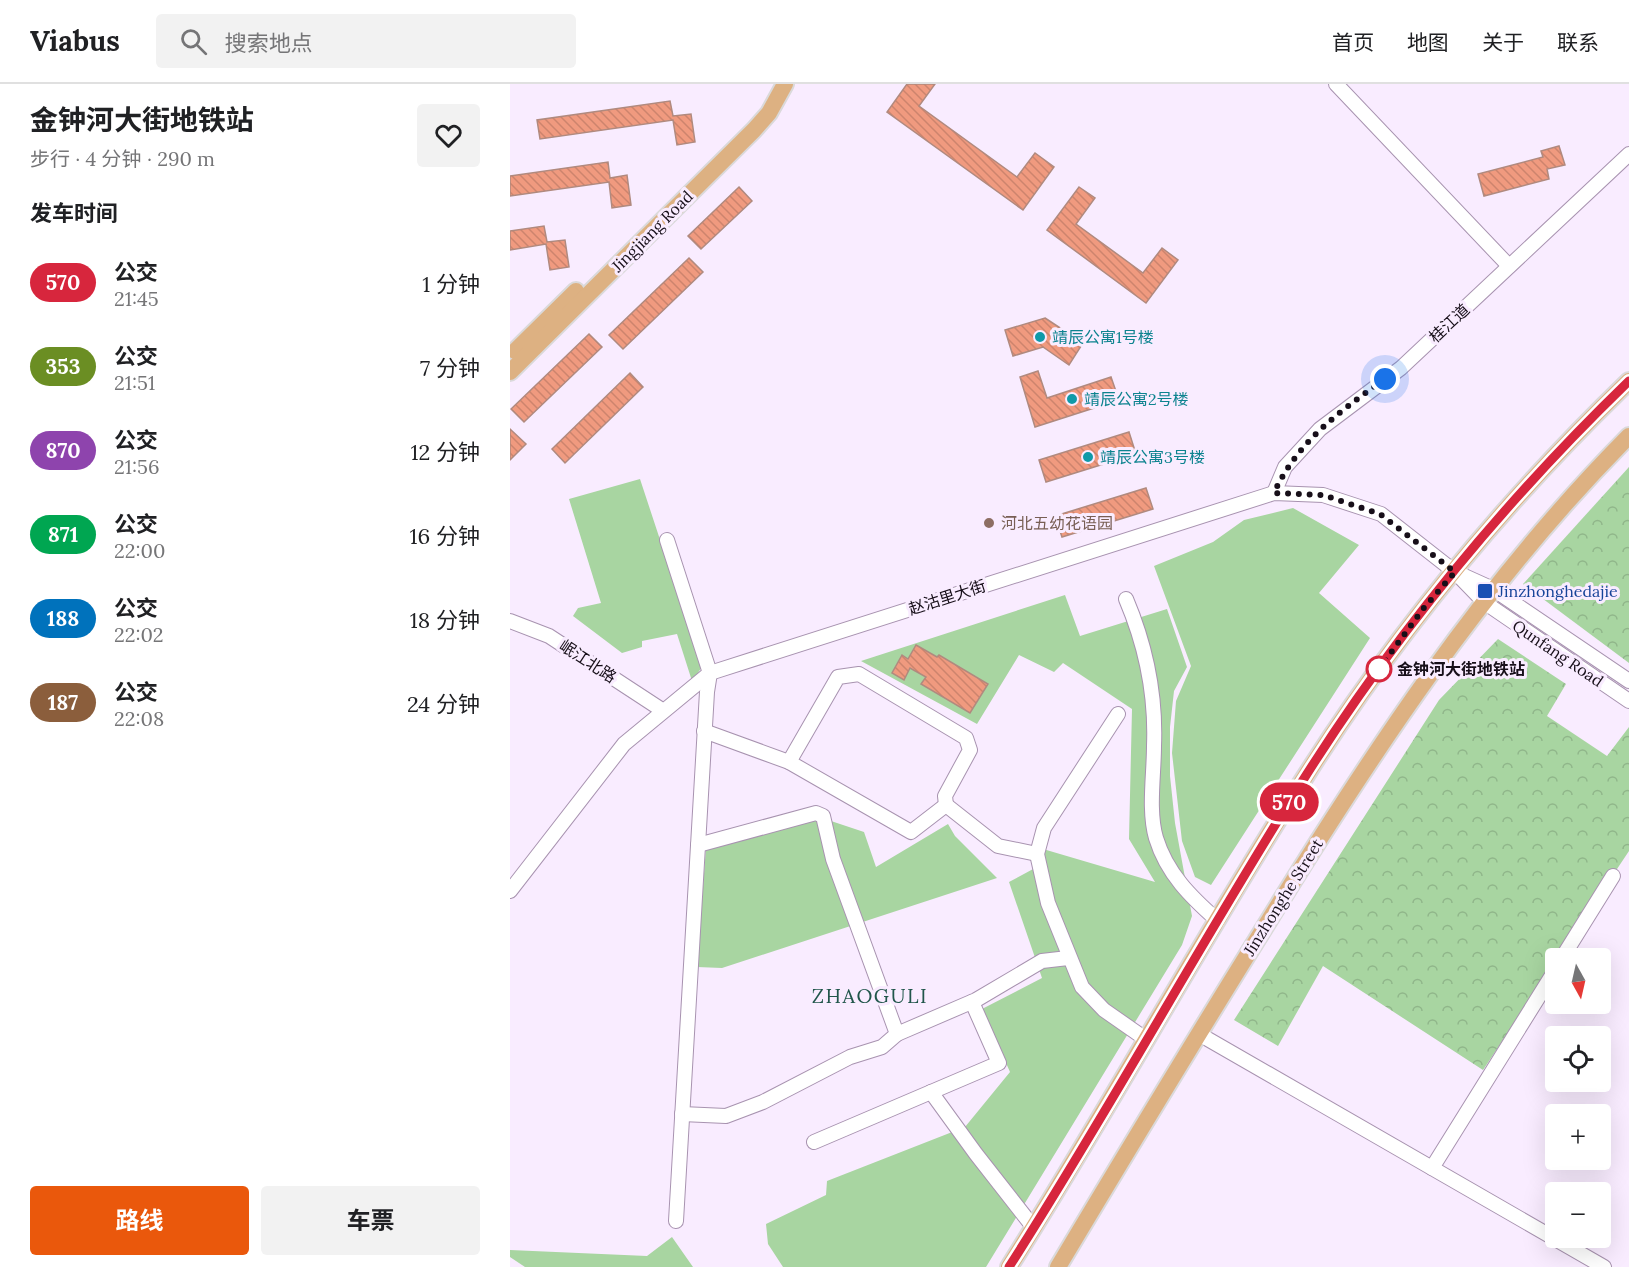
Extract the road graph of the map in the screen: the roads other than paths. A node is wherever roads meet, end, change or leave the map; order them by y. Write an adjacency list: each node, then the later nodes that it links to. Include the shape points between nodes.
1 (776, 84): 6 (main road, Jingjiang Road, via 751,120)
2 (785, 84): 6 (main road, Jingjiang Road, via 754,130)
3 (1336, 84): 5 (street)
4 (1629, 154): 5 (street, 桂江道)
5 (1509, 266): 10 (street, 桂江道, via 1401,368 1320,429 1285,468)
6 (516, 351): 7 (main road, Jingjiang Road)
7 (510, 372)
8 (1629, 381): 12 (main road, via 1568,440)
9 (1629, 436): 13 (main road, Jinzhonghe Street, via 1593,472)
10 (1274, 493): 12 (street, 赵沽里大街, via 1323,495 1380,514); 16 (street, 赵沽里大街)
11 (667, 540): 16 (street)
12 (1455, 572): 13 (street, Qunfang Road); 28 (main road, via 1392,651 1305,776)
13 (1488, 595): 17 (street, Qunfang Road); 18 (street, Qunfang Road); 34 (main road, Jinzhonghe Street, via 1335,812)
14 (1126, 599): 28 (street, via 1143,647 1154,712 1156,836 1168,866 1184,890)
15 (510, 621): 19 (street, 岷江北路, via 549,636)
16 (710, 673): 19 (street, 赵沽里大街); 21 (street)
17 (1629, 681)
18 (1629, 701)
19 (662, 710): 27 (street, 赵沽里大街, via 624,744)
20 (1118, 714): 25 (street, via 1044,828)
21 (704, 731): 22 (street); 24 (street)
22 (789, 762): 23 (street, via 911,832); 23 (street, via 838,677 859,674 966,738 970,750 945,796)
23 (946, 805): 25 (street, via 998,846)
24 (698, 845): 33 (street, via 816,813 823,816 833,860); 37 (street)
25 (1037, 854): 30 (street, via 1048,903)
26 (1613, 876): 29 (street)
27 (510, 891)
28 (1218, 921): 35 (main road)
29 (1568, 948)
30 (1068, 958): 32 (street, via 1042,962); 35 (street, via 1082,987 1104,1010)
31 (1545, 987): 39 (street)
32 (972, 1002): 33 (street); 36 (street, via 999,1063)
33 (897, 1034): 37 (street, via 882,1047 850,1057 763,1102 726,1116)
34 (1198, 1034): 39 (street); 43 (main road, Jinzhonghe Street)
35 (1147, 1040): 41 (main road)
36 (931, 1092): 38 (street); 41 (street)
37 (682, 1114): 40 (street)
38 (813, 1142)
39 (1432, 1168): 44 (street)
40 (676, 1221)
41 (1034, 1228): 42 (main road)
42 (1009, 1267)
43 (1058, 1267)
44 (1604, 1267)

